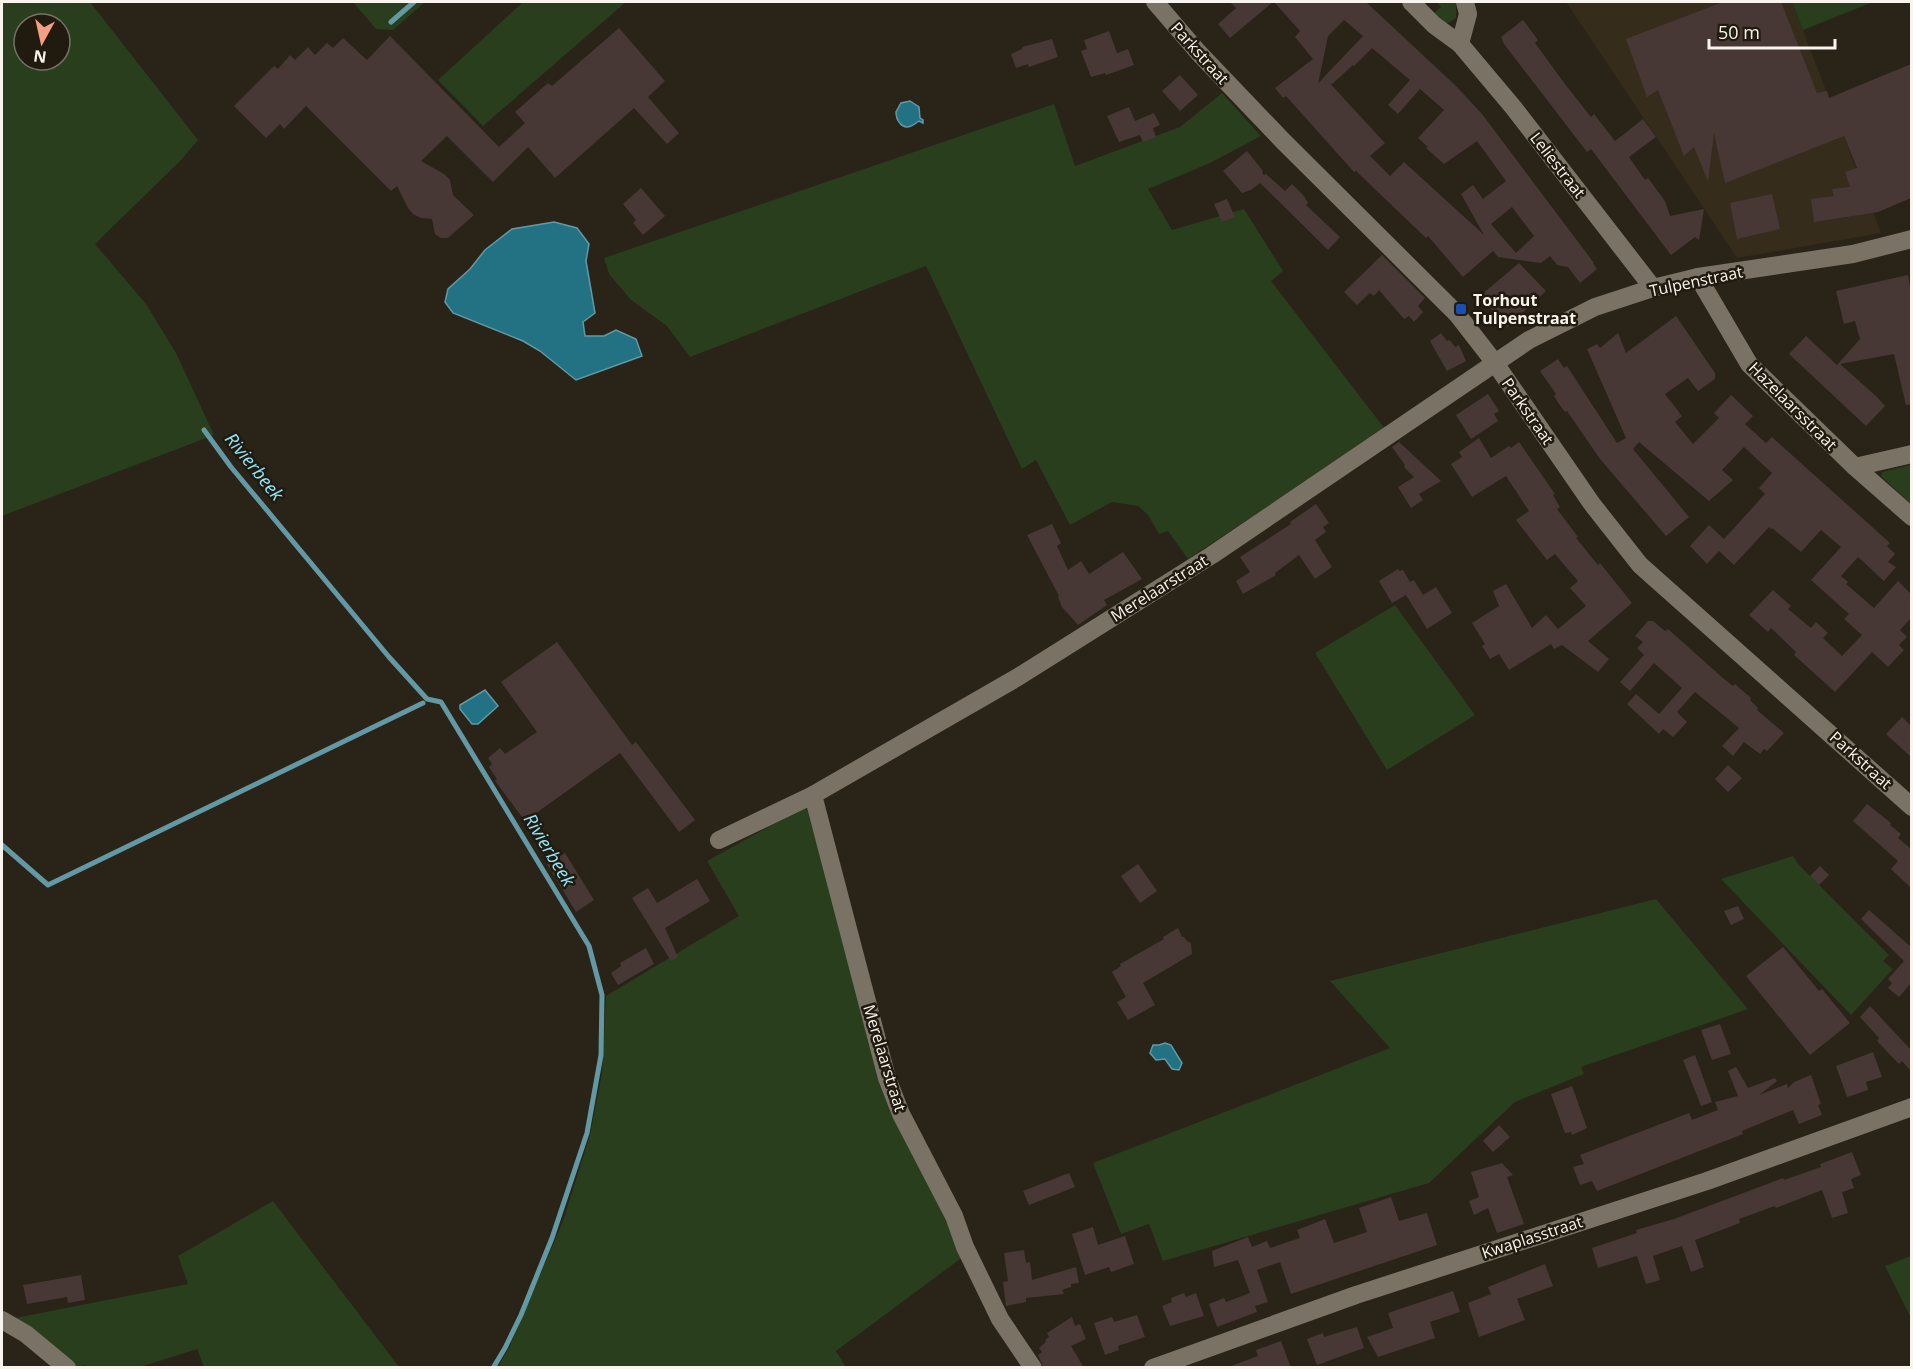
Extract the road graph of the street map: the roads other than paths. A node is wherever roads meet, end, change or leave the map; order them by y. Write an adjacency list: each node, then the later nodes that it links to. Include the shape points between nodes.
1 (1155, 2): 8 (street, Parkstraat, via 1283,141 1457,314)
2 (1411, 2): 4 (street, Leliestraat)
3 (1465, 2): 4 (street, via 1468,14)
4 (1460, 44): 7 (street, Leliestraat, via 1513,106)
5 (1911, 239): 6 (street, Tulpenstraat, via 1853,254)
6 (1698, 277): 7 (street, Tulpenstraat); 10 (street, Hazelaarsstraat, via 1749,364)
7 (1653, 288): 8 (street, Tulpenstraat, via 1595,307 1529,340)
8 (1495, 363): 12 (street, Merelaarstraat, via 1212,555 1018,677); 13 (street, Parkstraat, via 1592,504 1640,565)
9 (1911, 454): 10 (street)
10 (1855, 467): 11 (street, Hazelaarsstraat)
11 (1911, 517)
12 (813, 795): 14 (street, Merelaarstraat); 18 (street, Merelaarstraat, via 887,1078 1000,1319)
13 (1911, 807)
14 (719, 840)
15 (1911, 1107): 19 (street, Kwaplasstraat, via 1707,1181 1356,1295)
16 (2, 1320): 17 (street)
17 (67, 1368)
18 (1033, 1368)
19 (1153, 1368)

